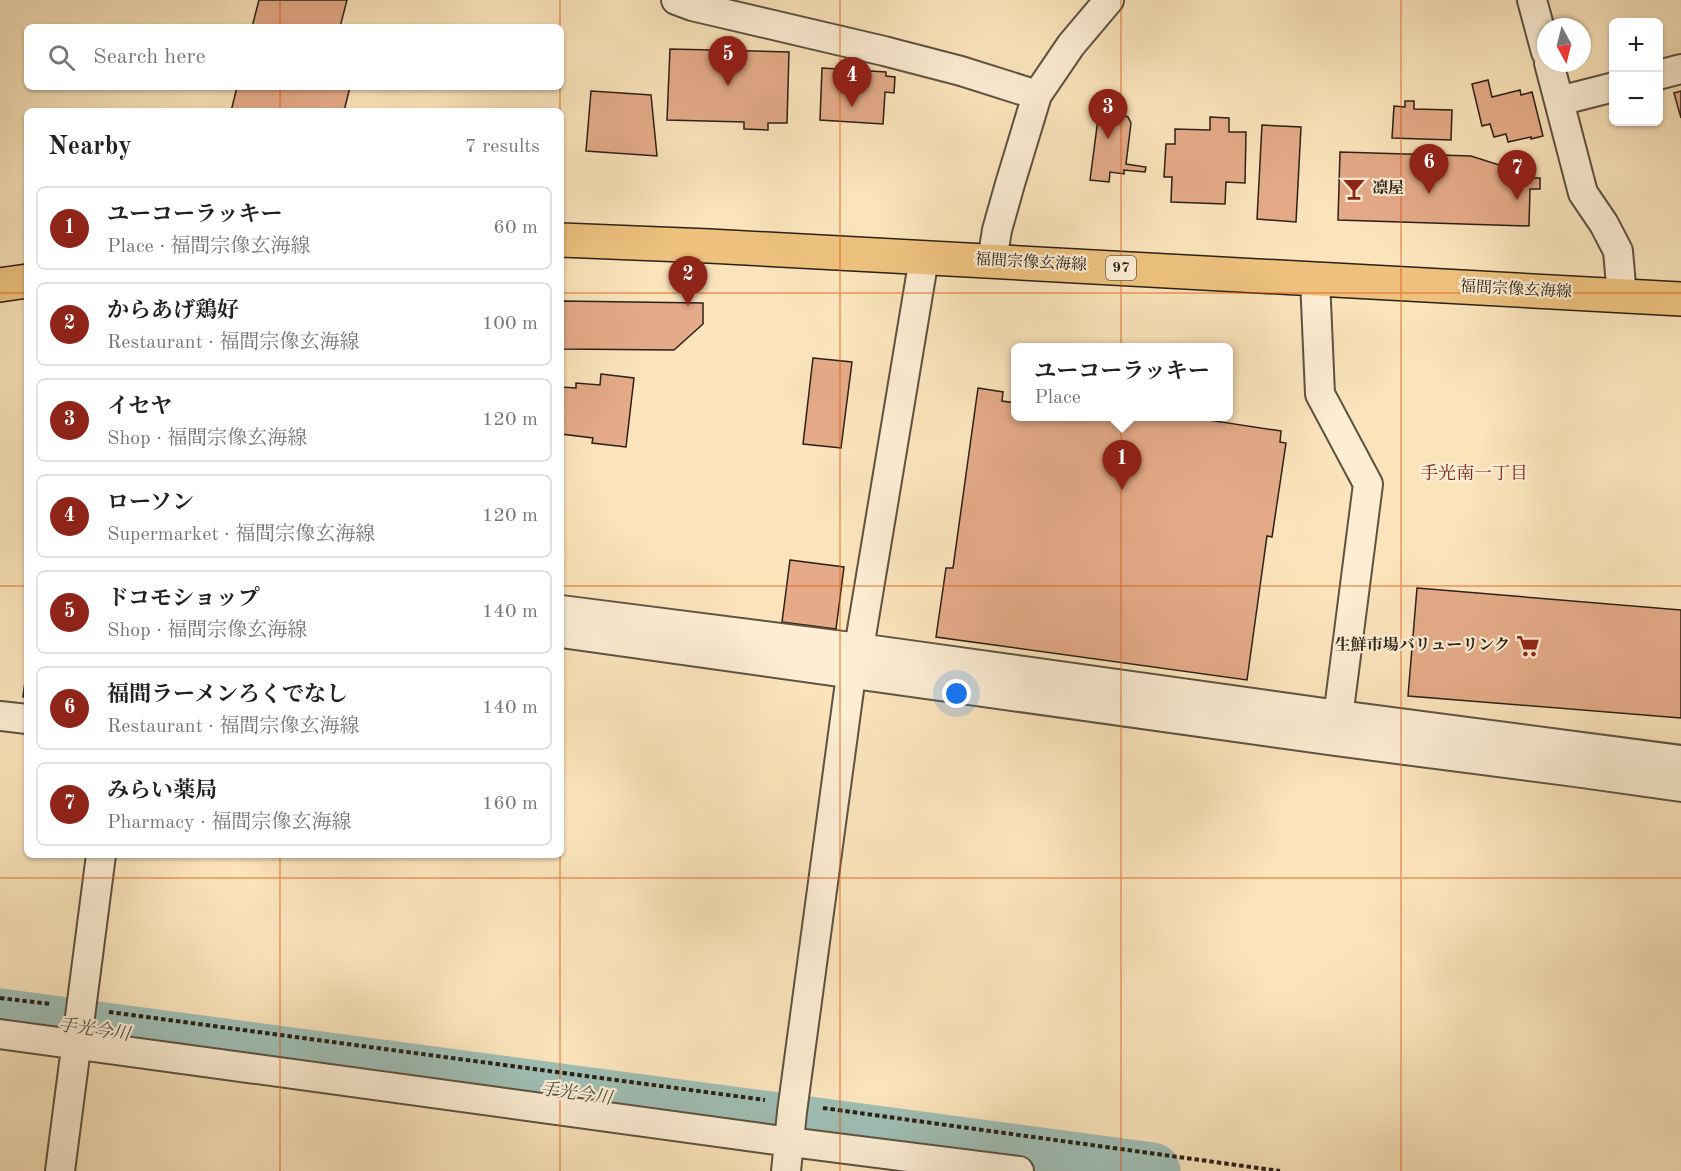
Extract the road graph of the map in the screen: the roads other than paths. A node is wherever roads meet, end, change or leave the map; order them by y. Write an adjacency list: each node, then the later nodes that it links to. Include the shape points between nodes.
1 (1109, 0): 9 (street, via 1071,45)
2 (1532, 0): 4 (street)
3 (687, 2): 9 (street, via 961,71)
4 (1537, 19)
5 (1681, 69): 7 (street)
6 (1551, 72): 10 (street)
7 (1663, 74)
8 (1609, 88): 10 (street)
9 (1037, 95): 13 (street, via 1007,193)
10 (1559, 101): 17 (street, via 1583,193 1618,251)
11 (564, 240): 12 (main road, 福間宗像玄海線 / 97)
12 (924, 258): 13 (main road, 福間宗像玄海線 / 97); 21 (street)
13 (992, 261): 14 (main road, 福間宗像玄海線 / 97)
14 (1314, 279): 17 (main road, 福間宗像玄海線 / 97); 25 (street, via 1320,394 1368,484)
15 (24, 281): 16 (main road)
16 (0, 285)
17 (1622, 296): 18 (main road, 福間宗像玄海線 / 97)
18 (1681, 299)
19 (564, 610): 21 (street)
20 (564, 633): 22 (street)
21 (859, 648): 22 (street); 25 (street)
22 (851, 675): 25 (street); 32 (street)
23 (0, 716): 24 (street)
24 (24, 719)
25 (1337, 728): 26 (street)
26 (1577, 759): 27 (street); 28 (street)
27 (1681, 760)
28 (1681, 787)
29 (101, 858): 30 (street)
30 (79, 1026): 31 (street); 32 (street); 33 (street)
31 (0, 1034)
32 (792, 1122): 34 (street); 35 (street)
33 (60, 1171)
34 (786, 1171)
35 (1019, 1171)

